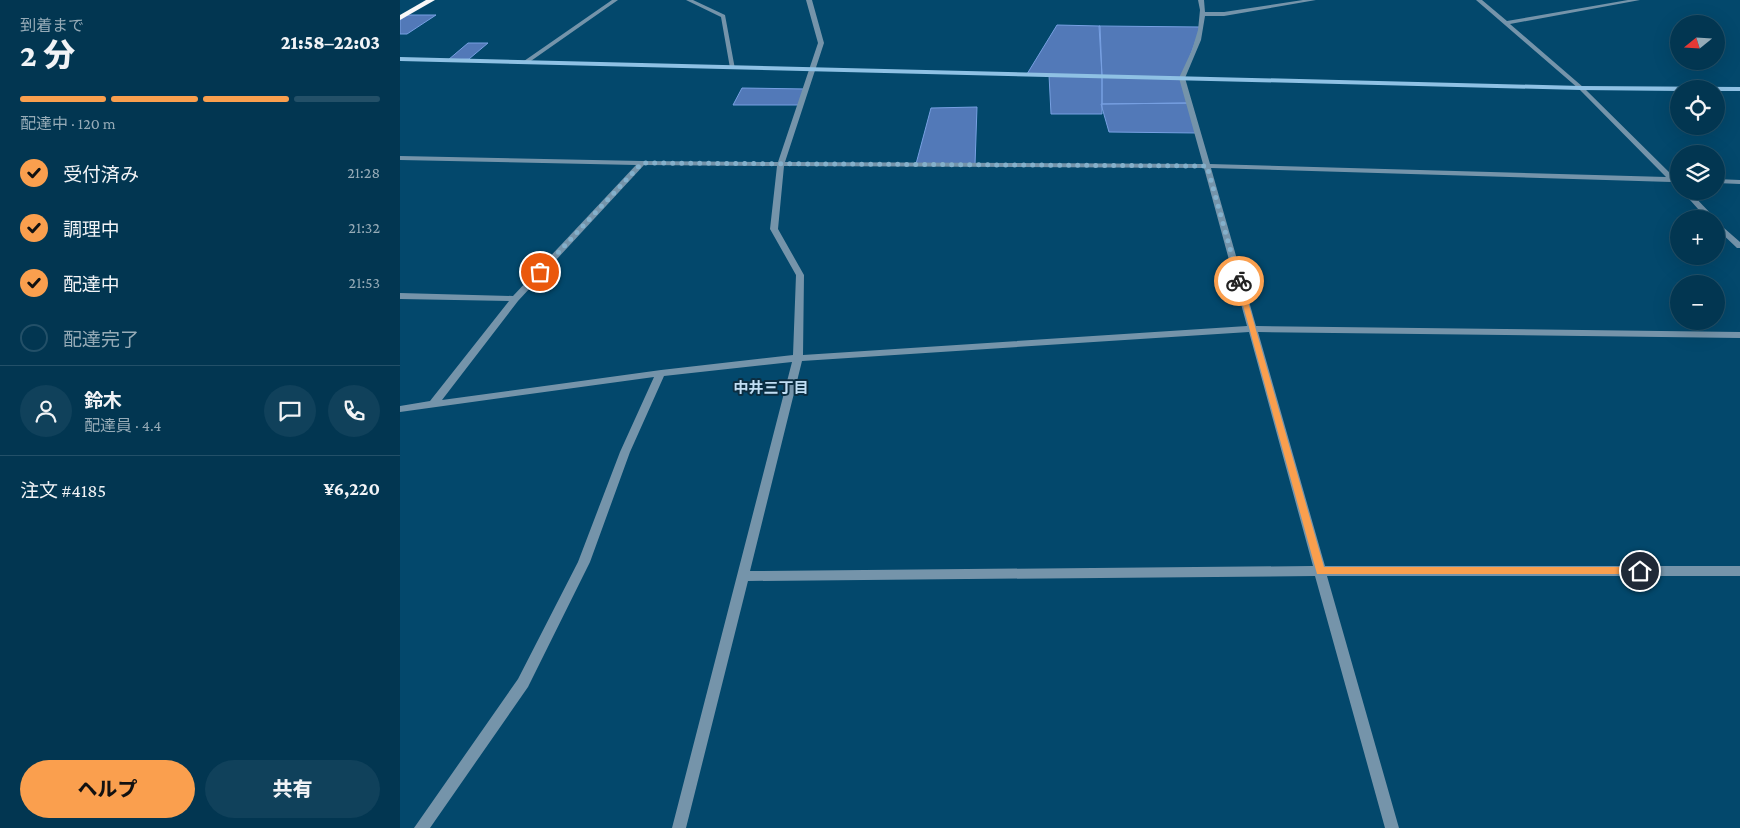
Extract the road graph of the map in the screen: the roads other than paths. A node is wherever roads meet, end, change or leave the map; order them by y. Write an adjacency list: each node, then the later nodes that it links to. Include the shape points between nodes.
1 (431, 0): 10 (highway)
2 (614, 0): 13 (street)
3 (689, 0): 14 (street, via 723,16)
4 (809, 0): 15 (street, via 821,43)
5 (1201, 0): 9 (street)
6 (1313, 0): 9 (street, via 1224,14)
7 (1479, 0): 11 (street)
8 (1637, 0): 11 (street)
9 (1204, 14): 16 (street, via 1198,44)
10 (400, 18)
11 (1507, 23): 17 (street)
12 (400, 59): 13 (street)
13 (526, 62): 14 (street)
14 (733, 68): 15 (street)
15 (813, 70): 16 (street); 23 (street)
16 (1182, 78): 17 (street); 24 (street)
17 (1581, 88): 18 (street); 25 (street)
18 (1670, 89)
19 (1725, 89): 20 (street)
20 (1740, 89)
21 (400, 158): 22 (street)
22 (642, 163): 23 (street); 34 (street)
23 (781, 164): 24 (street); 37 (street, via 774,229 800,275)
24 (1207, 166): 27 (street); 35 (street)
25 (1670, 175)
26 (1725, 181): 28 (street)
27 (1670, 182)
28 (1740, 182)
29 (1694, 200): 30 (street)
30 (1703, 210)
31 (1725, 232): 32 (street)
32 (1740, 246)
33 (400, 296): 34 (street)
34 (515, 299): 39 (street)
35 (1252, 329): 36 (street); 37 (street); 41 (street)
36 (1740, 335)
37 (798, 358): 38 (street); 43 (street)
38 (661, 373): 39 (street); 44 (street, via 625,452 584,562 523,684)
39 (433, 405): 40 (street)
40 (400, 410)
41 (1320, 571): 42 (street); 43 (street); 46 (street)
42 (1740, 571)
43 (743, 576): 45 (street)
44 (420, 828)
45 (679, 828)
46 (1392, 828)

